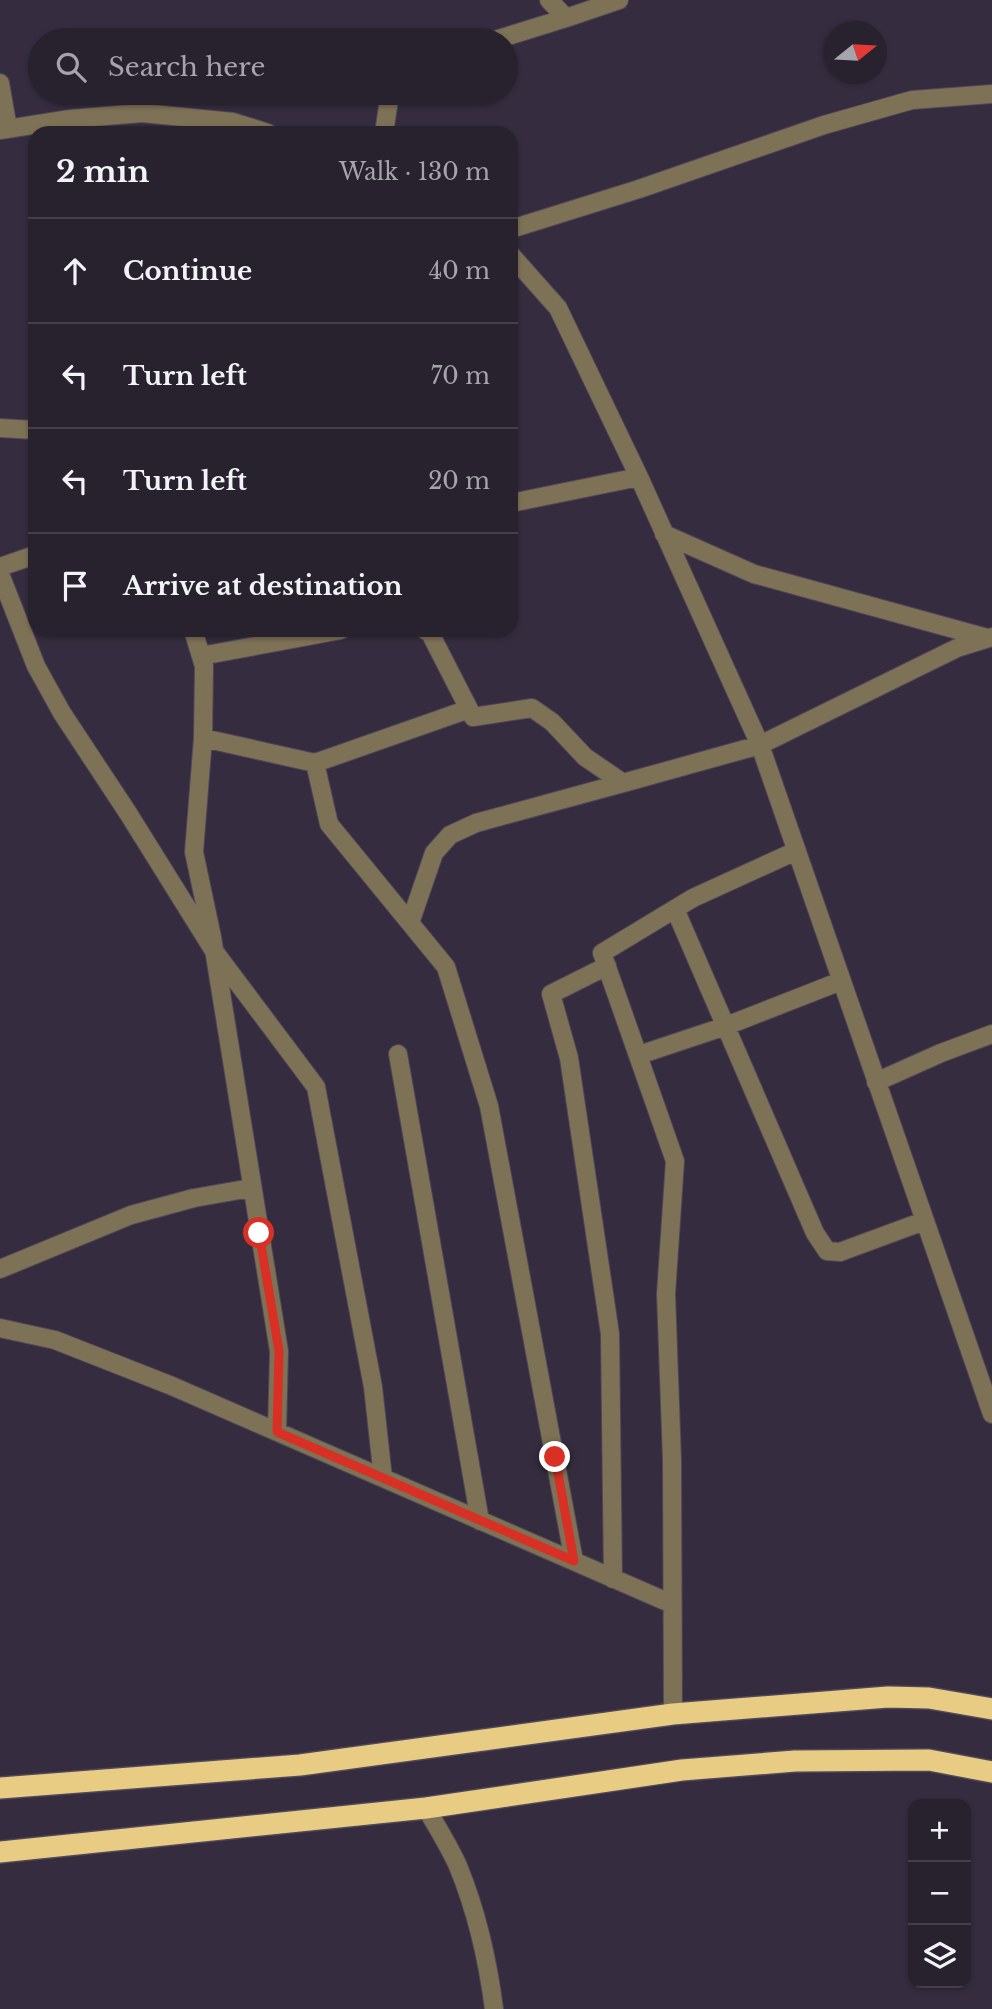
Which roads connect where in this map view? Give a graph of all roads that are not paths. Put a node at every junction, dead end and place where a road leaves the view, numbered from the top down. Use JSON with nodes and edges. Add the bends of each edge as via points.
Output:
{"nodes":[{"id":1,"x":549,"y":0,"type":"edge"},
{"id":2,"x":619,"y":0,"type":"edge"},
{"id":3,"x":566,"y":18,"type":"junction"},
{"id":4,"x":518,"y":33,"type":"edge"},
{"id":5,"x":0,"y":83,"type":"edge"},
{"id":6,"x":992,"y":94,"type":"edge"},
{"id":7,"x":388,"y":105,"type":"edge"},
{"id":8,"x":55,"y":126,"type":"edge"},
{"id":9,"x":246,"y":126,"type":"edge"},
{"id":10,"x":385,"y":126,"type":"edge"},
{"id":11,"x":28,"y":128,"type":"edge"},
{"id":12,"x":4,"y":129,"type":"edge"},
{"id":13,"x":518,"y":227,"type":"edge"},
{"id":14,"x":518,"y":263,"type":"edge"},
{"id":15,"x":0,"y":428,"type":"edge"},
{"id":16,"x":28,"y":430,"type":"edge"},
{"id":17,"x":639,"y":477,"type":"junction"},
{"id":18,"x":518,"y":502,"type":"edge"},
{"id":19,"x":664,"y":534,"type":"junction"},
{"id":20,"x":28,"y":557,"type":"edge"},
{"id":21,"x":0,"y":567,"type":"edge"},
{"id":22,"x":0,"y":574,"type":"edge"},
{"id":23,"x":195,"y":637,"type":"edge"},
{"id":24,"x":303,"y":637,"type":"edge"},
{"id":25,"x":432,"y":637,"type":"edge"},
{"id":26,"x":989,"y":638,"type":"edge"},
{"id":27,"x":201,"y":656,"type":"junction"},
{"id":28,"x":469,"y":709,"type":"junction"},
{"id":29,"x":204,"y":738,"type":"junction"},
{"id":30,"x":760,"y":745,"type":"junction"},
{"id":31,"x":315,"y":763,"type":"junction"},
{"id":32,"x":623,"y":783,"type":"junction"},
{"id":33,"x":796,"y":851,"type":"junction"},
{"id":34,"x":675,"y":909,"type":"junction"},
{"id":35,"x":410,"y":923,"type":"junction"},
{"id":36,"x":214,"y":951,"type":"junction"},
{"id":37,"x":607,"y":966,"type":"junction"},
{"id":38,"x":841,"y":981,"type":"junction"},
{"id":39,"x":726,"y":1026,"type":"junction"},
{"id":40,"x":992,"y":1034,"type":"edge"},
{"id":41,"x":398,"y":1054,"type":"dead end"},
{"id":42,"x":639,"y":1055,"type":"junction"},
{"id":43,"x":876,"y":1082,"type":"junction"},
{"id":44,"x":251,"y":1188,"type":"junction"},
{"id":45,"x":924,"y":1221,"type":"junction"},
{"id":46,"x":0,"y":1269,"type":"edge"},
{"id":47,"x":0,"y":1328,"type":"edge"},
{"id":48,"x":992,"y":1414,"type":"edge"},
{"id":49,"x":277,"y":1432,"type":"junction"},
{"id":50,"x":383,"y":1478,"type":"junction"},
{"id":51,"x":480,"y":1521,"type":"junction"},
{"id":52,"x":574,"y":1561,"type":"junction"},
{"id":53,"x":613,"y":1578,"type":"junction"},
{"id":54,"x":672,"y":1604,"type":"junction"},
{"id":55,"x":992,"y":1709,"type":"edge"},
{"id":56,"x":673,"y":1714,"type":"junction"},
{"id":57,"x":992,"y":1772,"type":"edge"},
{"id":58,"x":0,"y":1788,"type":"edge"},
{"id":59,"x":426,"y":1808,"type":"junction"},
{"id":60,"x":0,"y":1852,"type":"edge"},
{"id":61,"x":494,"y":2009,"type":"edge"}],
"edges":[{"from":1,"to":3,"type":"street"},
{"from":2,"to":3,"type":"street"},
{"from":3,"to":4,"type":"street"},
{"from":5,"to":12,"type":"street"},
{"from":6,"to":13,"type":"street","via":[[912,100]]},
{"from":7,"to":10,"type":"street"},
{"from":8,"to":9,"type":"street","via":[[142,113]]},
{"from":11,"to":12,"type":"street"},
{"from":14,"to":17,"type":"street","via":[[558,308]]},
{"from":15,"to":16,"type":"street"},
{"from":17,"to":18,"type":"street"},
{"from":17,"to":19,"type":"street"},
{"from":19,"to":26,"type":"street","via":[[754,574]]},
{"from":19,"to":30,"type":"street"},
{"from":20,"to":21,"type":"street"},
{"from":22,"to":36,"type":"street","via":[[36,666],[62,713]]},
{"from":23,"to":27,"type":"street"},
{"from":24,"to":27,"type":"street"},
{"from":25,"to":28,"type":"street"},
{"from":26,"to":30,"type":"street","via":[[957,648]]},
{"from":27,"to":29,"type":"street"},
{"from":28,"to":31,"type":"street"},
{"from":28,"to":32,"type":"street","via":[[473,717],[531,708],[552,722],[585,757]]},
{"from":29,"to":31,"type":"street"},
{"from":29,"to":36,"type":"street","via":[[194,852]]},
{"from":30,"to":32,"type":"street"},
{"from":30,"to":33,"type":"street"},
{"from":31,"to":35,"type":"street","via":[[329,824]]},
{"from":32,"to":35,"type":"street","via":[[476,823],[450,835],[434,853]]},
{"from":33,"to":34,"type":"street"},
{"from":33,"to":38,"type":"street"},
{"from":34,"to":37,"type":"street","via":[[602,953]]},
{"from":34,"to":39,"type":"street"},
{"from":35,"to":52,"type":"street","via":[[446,967],[489,1105]]},
{"from":36,"to":44,"type":"street"},
{"from":36,"to":50,"type":"street","via":[[316,1087],[373,1387]]},
{"from":37,"to":42,"type":"street"},
{"from":37,"to":53,"type":"street","via":[[551,994],[569,1058],[610,1335]]},
{"from":38,"to":39,"type":"street"},
{"from":38,"to":43,"type":"street"},
{"from":39,"to":42,"type":"street"},
{"from":39,"to":45,"type":"street","via":[[815,1233],[827,1251],[840,1252]]},
{"from":40,"to":43,"type":"street"},
{"from":41,"to":51,"type":"street"},
{"from":42,"to":54,"type":"street","via":[[675,1161],[666,1294]]},
{"from":43,"to":45,"type":"street"},
{"from":44,"to":46,"type":"street","via":[[131,1215]]},
{"from":44,"to":49,"type":"street","via":[[279,1351]]},
{"from":45,"to":48,"type":"street"},
{"from":47,"to":49,"type":"street","via":[[55,1340]]},
{"from":49,"to":50,"type":"street"},
{"from":50,"to":51,"type":"street"},
{"from":51,"to":52,"type":"street"},
{"from":52,"to":53,"type":"street"},
{"from":53,"to":54,"type":"street"},
{"from":54,"to":56,"type":"street"},
{"from":55,"to":56,"type":"highway","via":[[929,1698],[888,1697]]},
{"from":56,"to":58,"type":"highway","via":[[312,1764]]},
{"from":57,"to":59,"type":"highway","via":[[929,1760],[795,1761],[682,1770]]},
{"from":59,"to":60,"type":"highway"},
{"from":59,"to":61,"type":"street","via":[[458,1866],[491,1982]]}]}
